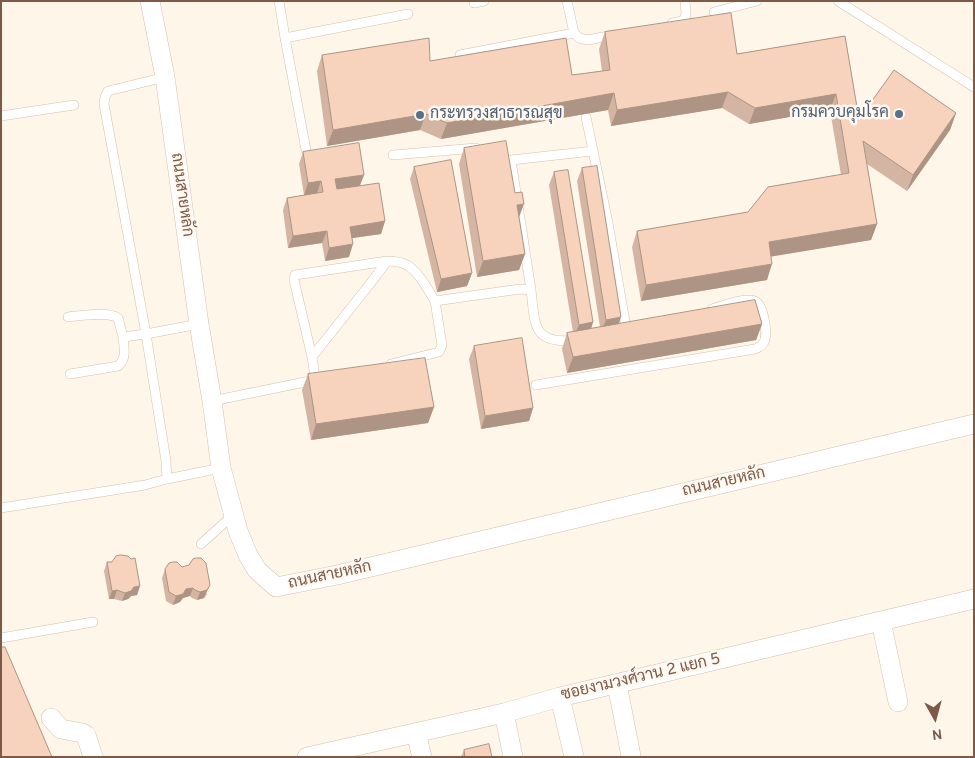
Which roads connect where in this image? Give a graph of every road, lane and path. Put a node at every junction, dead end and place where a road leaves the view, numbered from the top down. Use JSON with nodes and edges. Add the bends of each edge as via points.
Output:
{"nodes":[{"id":1,"x":150,"y":1,"type":"edge"},
{"id":2,"x":280,"y":1,"type":"edge"},
{"id":3,"x":484,"y":1,"type":"edge"},
{"id":4,"x":567,"y":1,"type":"edge"},
{"id":5,"x":685,"y":1,"type":"edge"},
{"id":6,"x":757,"y":1,"type":"edge"},
{"id":7,"x":838,"y":1,"type":"edge"},
{"id":8,"x":474,"y":3,"type":"dead end"},
{"id":9,"x":714,"y":12,"type":"dead end"},
{"id":10,"x":408,"y":14,"type":"dead end"},
{"id":11,"x":664,"y":25,"type":"edge"},
{"id":12,"x":574,"y":33,"type":"junction"},
{"id":13,"x":626,"y":33,"type":"edge"},
{"id":14,"x":284,"y":38,"type":"junction"},
{"id":15,"x":460,"y":55,"type":"edge"},
{"id":16,"x":165,"y":77,"type":"junction"},
{"id":17,"x":974,"y":88,"type":"edge"},
{"id":18,"x":74,"y":105,"type":"dead end"},
{"id":19,"x":1,"y":116,"type":"edge"},
{"id":20,"x":586,"y":117,"type":"dead end"},
{"id":21,"x":487,"y":148,"type":"edge"},
{"id":22,"x":306,"y":150,"type":"edge"},
{"id":23,"x":593,"y":151,"type":"junction"},
{"id":24,"x":393,"y":155,"type":"dead end"},
{"id":25,"x":387,"y":261,"type":"junction"},
{"id":26,"x":531,"y":290,"type":"junction"},
{"id":27,"x":436,"y":301,"type":"junction"},
{"id":28,"x":702,"y":312,"type":"edge"},
{"id":29,"x":68,"y":317,"type":"dead end"},
{"id":30,"x":199,"y":324,"type":"junction"},
{"id":31,"x":627,"y":333,"type":"edge"},
{"id":32,"x":146,"y":334,"type":"junction"},
{"id":33,"x":123,"y":337,"type":"junction"},
{"id":34,"x":580,"y":339,"type":"edge"},
{"id":35,"x":312,"y":358,"type":"junction"},
{"id":36,"x":384,"y":365,"type":"edge"},
{"id":37,"x":70,"y":374,"type":"dead end"},
{"id":38,"x":536,"y":385,"type":"dead end"},
{"id":39,"x":212,"y":401,"type":"junction"},
{"id":40,"x":974,"y":424,"type":"edge"},
{"id":41,"x":221,"y":468,"type":"junction"},
{"id":42,"x":167,"y":480,"type":"junction"},
{"id":43,"x":1,"y":508,"type":"edge"},
{"id":44,"x":234,"y":515,"type":"junction"},
{"id":45,"x":202,"y":544,"type":"dead end"},
{"id":46,"x":974,"y":599,"type":"edge"},
{"id":47,"x":881,"y":621,"type":"junction"},
{"id":48,"x":93,"y":622,"type":"dead end"},
{"id":49,"x":1,"y":638,"type":"edge"},
{"id":50,"x":617,"y":684,"type":"junction"},
{"id":51,"x":560,"y":697,"type":"junction"},
{"id":52,"x":898,"y":702,"type":"dead end"},
{"id":53,"x":504,"y":713,"type":"junction"},
{"id":54,"x":51,"y":718,"type":"dead end"},
{"id":55,"x":416,"y":733,"type":"junction"},
{"id":56,"x":313,"y":756,"type":"edge"},
{"id":57,"x":631,"y":756,"type":"edge"},
{"id":58,"x":93,"y":757,"type":"edge"},
{"id":59,"x":422,"y":757,"type":"edge"},
{"id":60,"x":513,"y":757,"type":"edge"},
{"id":61,"x":574,"y":757,"type":"edge"}],
"edges":[{"from":1,"to":16,"type":"street","name":"ถนนสายหลัก"},
{"from":2,"to":14,"type":"lane"},
{"from":3,"to":8,"type":"lane"},
{"from":4,"to":12,"type":"lane"},
{"from":5,"to":11,"type":"lane","via":[[683,21]]},
{"from":6,"to":9,"type":"lane"},
{"from":7,"to":17,"type":"lane"},
{"from":10,"to":14,"type":"lane"},
{"from":12,"to":13,"type":"lane","via":[[588,40]]},
{"from":12,"to":15,"type":"lane"},
{"from":14,"to":22,"type":"lane"},
{"from":16,"to":30,"type":"street","name":"ถนนสายหลัก"},
{"from":16,"to":32,"type":"lane","via":[[108,91],[104,104]]},
{"from":18,"to":19,"type":"lane"},
{"from":20,"to":23,"type":"lane"},
{"from":21,"to":24,"type":"lane"},
{"from":23,"to":26,"type":"lane","via":[[507,158]]},
{"from":23,"to":31,"type":"lane"},
{"from":25,"to":27,"type":"lane","via":[[411,268]]},
{"from":25,"to":35,"type":"lane"},
{"from":25,"to":35,"type":"lane","via":[[295,274]]},
{"from":26,"to":27,"type":"lane"},
{"from":26,"to":34,"type":"lane","via":[[535,325],[543,334],[552,340]]},
{"from":27,"to":36,"type":"lane","via":[[442,345],[440,352]]},
{"from":28,"to":38,"type":"lane","via":[[753,300],[761,308],[766,340],[755,349]]},
{"from":29,"to":33,"type":"lane","via":[[116,316]]},
{"from":30,"to":32,"type":"lane"},
{"from":30,"to":39,"type":"street","name":"ถนนสายหลัก"},
{"from":32,"to":33,"type":"lane"},
{"from":32,"to":42,"type":"lane"},
{"from":33,"to":37,"type":"lane","via":[[124,358],[118,366]]},
{"from":35,"to":39,"type":"lane","via":[[319,379]]},
{"from":39,"to":41,"type":"street","name":"ถนนสายหลัก"},
{"from":40,"to":44,"type":"street","name":"ถนนสายหลัก","via":[[276,587],[257,570]]},
{"from":41,"to":42,"type":"lane"},
{"from":41,"to":44,"type":"street","name":"ถนนสายหลัก"},
{"from":42,"to":43,"type":"lane"},
{"from":44,"to":45,"type":"lane"},
{"from":46,"to":47,"type":"street","name":"ซอยงามวงศ์วาน 2 แยก 5"},
{"from":47,"to":50,"type":"street","name":"ซอยงามวงศ์วาน 2 แยก 5"},
{"from":47,"to":52,"type":"street"},
{"from":48,"to":49,"type":"lane"},
{"from":50,"to":51,"type":"street","name":"ซอยงามวงศ์วาน 2 แยก 5"},
{"from":50,"to":57,"type":"street"},
{"from":51,"to":53,"type":"street","name":"ซอยงามวงศ์วาน 2 แยก 5"},
{"from":51,"to":61,"type":"street"},
{"from":53,"to":55,"type":"street","name":"ซอยงามวงศ์วาน 2 แยก 5"},
{"from":53,"to":60,"type":"street"},
{"from":54,"to":58,"type":"street","via":[[61,728],[86,735]]},
{"from":55,"to":56,"type":"street","name":"ซอยงามวงศ์วาน 2 แยก 5"},
{"from":55,"to":59,"type":"street"}]}
